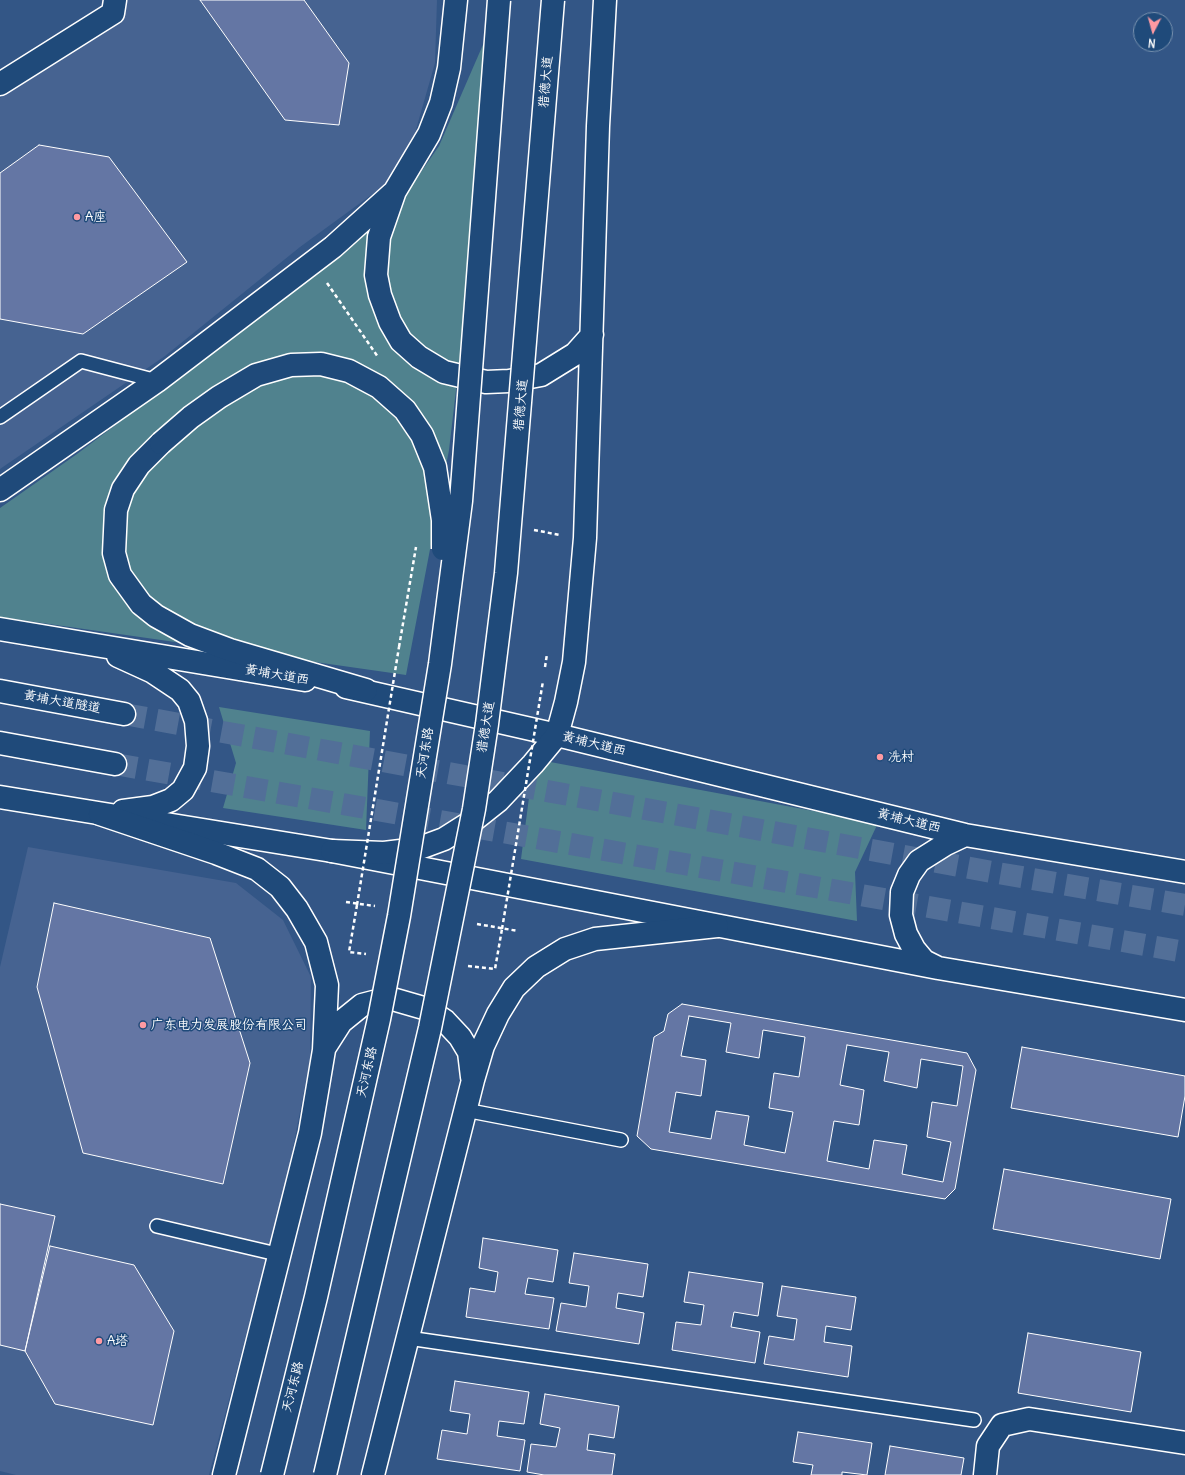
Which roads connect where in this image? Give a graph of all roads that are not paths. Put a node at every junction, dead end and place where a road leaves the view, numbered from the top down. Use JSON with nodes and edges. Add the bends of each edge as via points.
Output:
{"nodes":[{"id":1,"x":115,"y":0,"type":"edge"},
{"id":2,"x":456,"y":0,"type":"edge"},
{"id":3,"x":499,"y":0,"type":"edge"},
{"id":4,"x":553,"y":0,"type":"edge"},
{"id":5,"x":604,"y":0,"type":"edge"},
{"id":6,"x":0,"y":84,"type":"edge"},
{"id":7,"x":396,"y":191,"type":"junction"},
{"id":8,"x":592,"y":335,"type":"junction"},
{"id":9,"x":157,"y":381,"type":"junction"},
{"id":10,"x":0,"y":417,"type":"edge"},
{"id":11,"x":0,"y":490,"type":"edge"},
{"id":12,"x":0,"y":629,"type":"edge"},
{"id":13,"x":87,"y":643,"type":"junction"},
{"id":14,"x":440,"y":664,"type":"junction"},
{"id":15,"x":366,"y":690,"type":"junction"},
{"id":16,"x":0,"y":691,"type":"edge"},
{"id":17,"x":124,"y":714,"type":"tunnel mouth"},
{"id":18,"x":557,"y":735,"type":"junction"},
{"id":19,"x":0,"y":743,"type":"edge"},
{"id":20,"x":115,"y":764,"type":"tunnel mouth"},
{"id":21,"x":0,"y":797,"type":"edge"},
{"id":22,"x":100,"y":814,"type":"junction"},
{"id":23,"x":965,"y":835,"type":"junction"},
{"id":24,"x":332,"y":851,"type":"junction"},
{"id":25,"x":1185,"y":872,"type":"edge"},
{"id":26,"x":717,"y":926,"type":"junction"},
{"id":27,"x":938,"y":968,"type":"junction"},
{"id":28,"x":1185,"y":1010,"type":"edge"},
{"id":29,"x":324,"y":1049,"type":"junction"},
{"id":30,"x":473,"y":1080,"type":"junction"},
{"id":31,"x":465,"y":1110,"type":"junction"},
{"id":32,"x":621,"y":1140,"type":"dead end"},
{"id":33,"x":157,"y":1226,"type":"dead end"},
{"id":34,"x":281,"y":1255,"type":"junction"},
{"id":35,"x":408,"y":1338,"type":"junction"},
{"id":36,"x":974,"y":1420,"type":"dead end"},
{"id":37,"x":1185,"y":1443,"type":"edge"},
{"id":38,"x":224,"y":1475,"type":"edge"},
{"id":39,"x":272,"y":1475,"type":"edge"},
{"id":40,"x":325,"y":1475,"type":"edge"},
{"id":41,"x":373,"y":1475,"type":"edge"},
{"id":42,"x":985,"y":1475,"type":"edge"}],
"edges":[{"from":1,"to":6,"type":"main road","via":[[113,13]]},
{"from":2,"to":7,"type":"main road","via":[[449,68],[441,103],[429,134]]},
{"from":3,"to":14,"type":"main road","bridge":true,"via":[[461,501]]},
{"from":4,"to":40,"type":"main road","name":"猎德大道","bridge":true,"via":[[506,573],[474,809],[430,1028]]},
{"from":5,"to":8,"type":"main road"},
{"from":7,"to":8,"type":"main road","via":[[379,237],[376,275],[390,322],[401,341],[419,357],[444,372],[486,382],[509,381],[541,375],[575,354]]},
{"from":7,"to":9,"type":"main road","via":[[334,247]]},
{"from":8,"to":18,"type":"main road","via":[[582,584],[574,662]]},
{"from":9,"to":10,"type":"lane","via":[[81,361]]},
{"from":9,"to":11,"type":"main road"},
{"from":12,"to":13,"type":"main road","name":"黄埔大道西"},
{"from":13,"to":15,"type":"main road","name":"黄埔大道西"},
{"from":13,"to":22,"type":"main road","via":[[153,672],[180,690],[189,701],[196,721],[198,746],[195,768],[183,790],[171,800],[153,807]]},
{"from":14,"to":15,"type":"main road","bridge":true,"via":[[443,520],[435,467],[422,435],[405,410],[379,387],[349,371],[321,364],[291,365],[256,375],[191,417],[139,465],[123,488],[116,510],[114,553],[120,575],[141,604],[156,616],[190,634],[230,650]]},
{"from":14,"to":39,"type":"main road","name":"天河东路","bridge":true,"via":[[399,916],[379,1018],[316,1297]]},
{"from":15,"to":18,"type":"main road","name":"黄埔大道西"},
{"from":16,"to":17,"type":"main road","name":"黄埔大道隧道"},
{"from":18,"to":23,"type":"main road","name":"黄埔大道西"},
{"from":18,"to":24,"type":"main road","via":[[498,801],[444,839],[417,849],[384,853]]},
{"from":19,"to":20,"type":"main road"},
{"from":21,"to":22,"type":"main road"},
{"from":22,"to":24,"type":"main road"},
{"from":22,"to":29,"type":"main road","via":[[258,869],[280,887],[297,909],[316,942],[324,971],[327,985]]},
{"from":23,"to":25,"type":"main road","name":"黄埔大道西"},
{"from":23,"to":27,"type":"main road","via":[[919,861],[909,875],[902,892],[901,915],[906,934],[924,961]]},
{"from":24,"to":26,"type":"main road"},
{"from":26,"to":27,"type":"main road"},
{"from":26,"to":30,"type":"main road","via":[[595,939],[565,949],[542,964],[514,988],[498,1014]]},
{"from":27,"to":28,"type":"main road"},
{"from":29,"to":30,"type":"main road","via":[[341,1022],[362,1005],[389,998],[426,1009],[445,1021],[460,1037],[469,1052]]},
{"from":29,"to":34,"type":"main road","via":[[310,1133]]},
{"from":30,"to":31,"type":"main road"},
{"from":31,"to":32,"type":"lane"},
{"from":31,"to":35,"type":"main road"},
{"from":33,"to":34,"type":"lane"},
{"from":34,"to":38,"type":"main road"},
{"from":35,"to":36,"type":"lane"},
{"from":35,"to":41,"type":"main road"},
{"from":37,"to":42,"type":"main road","via":[[1029,1419],[1002,1425],[988,1446]]}]}
